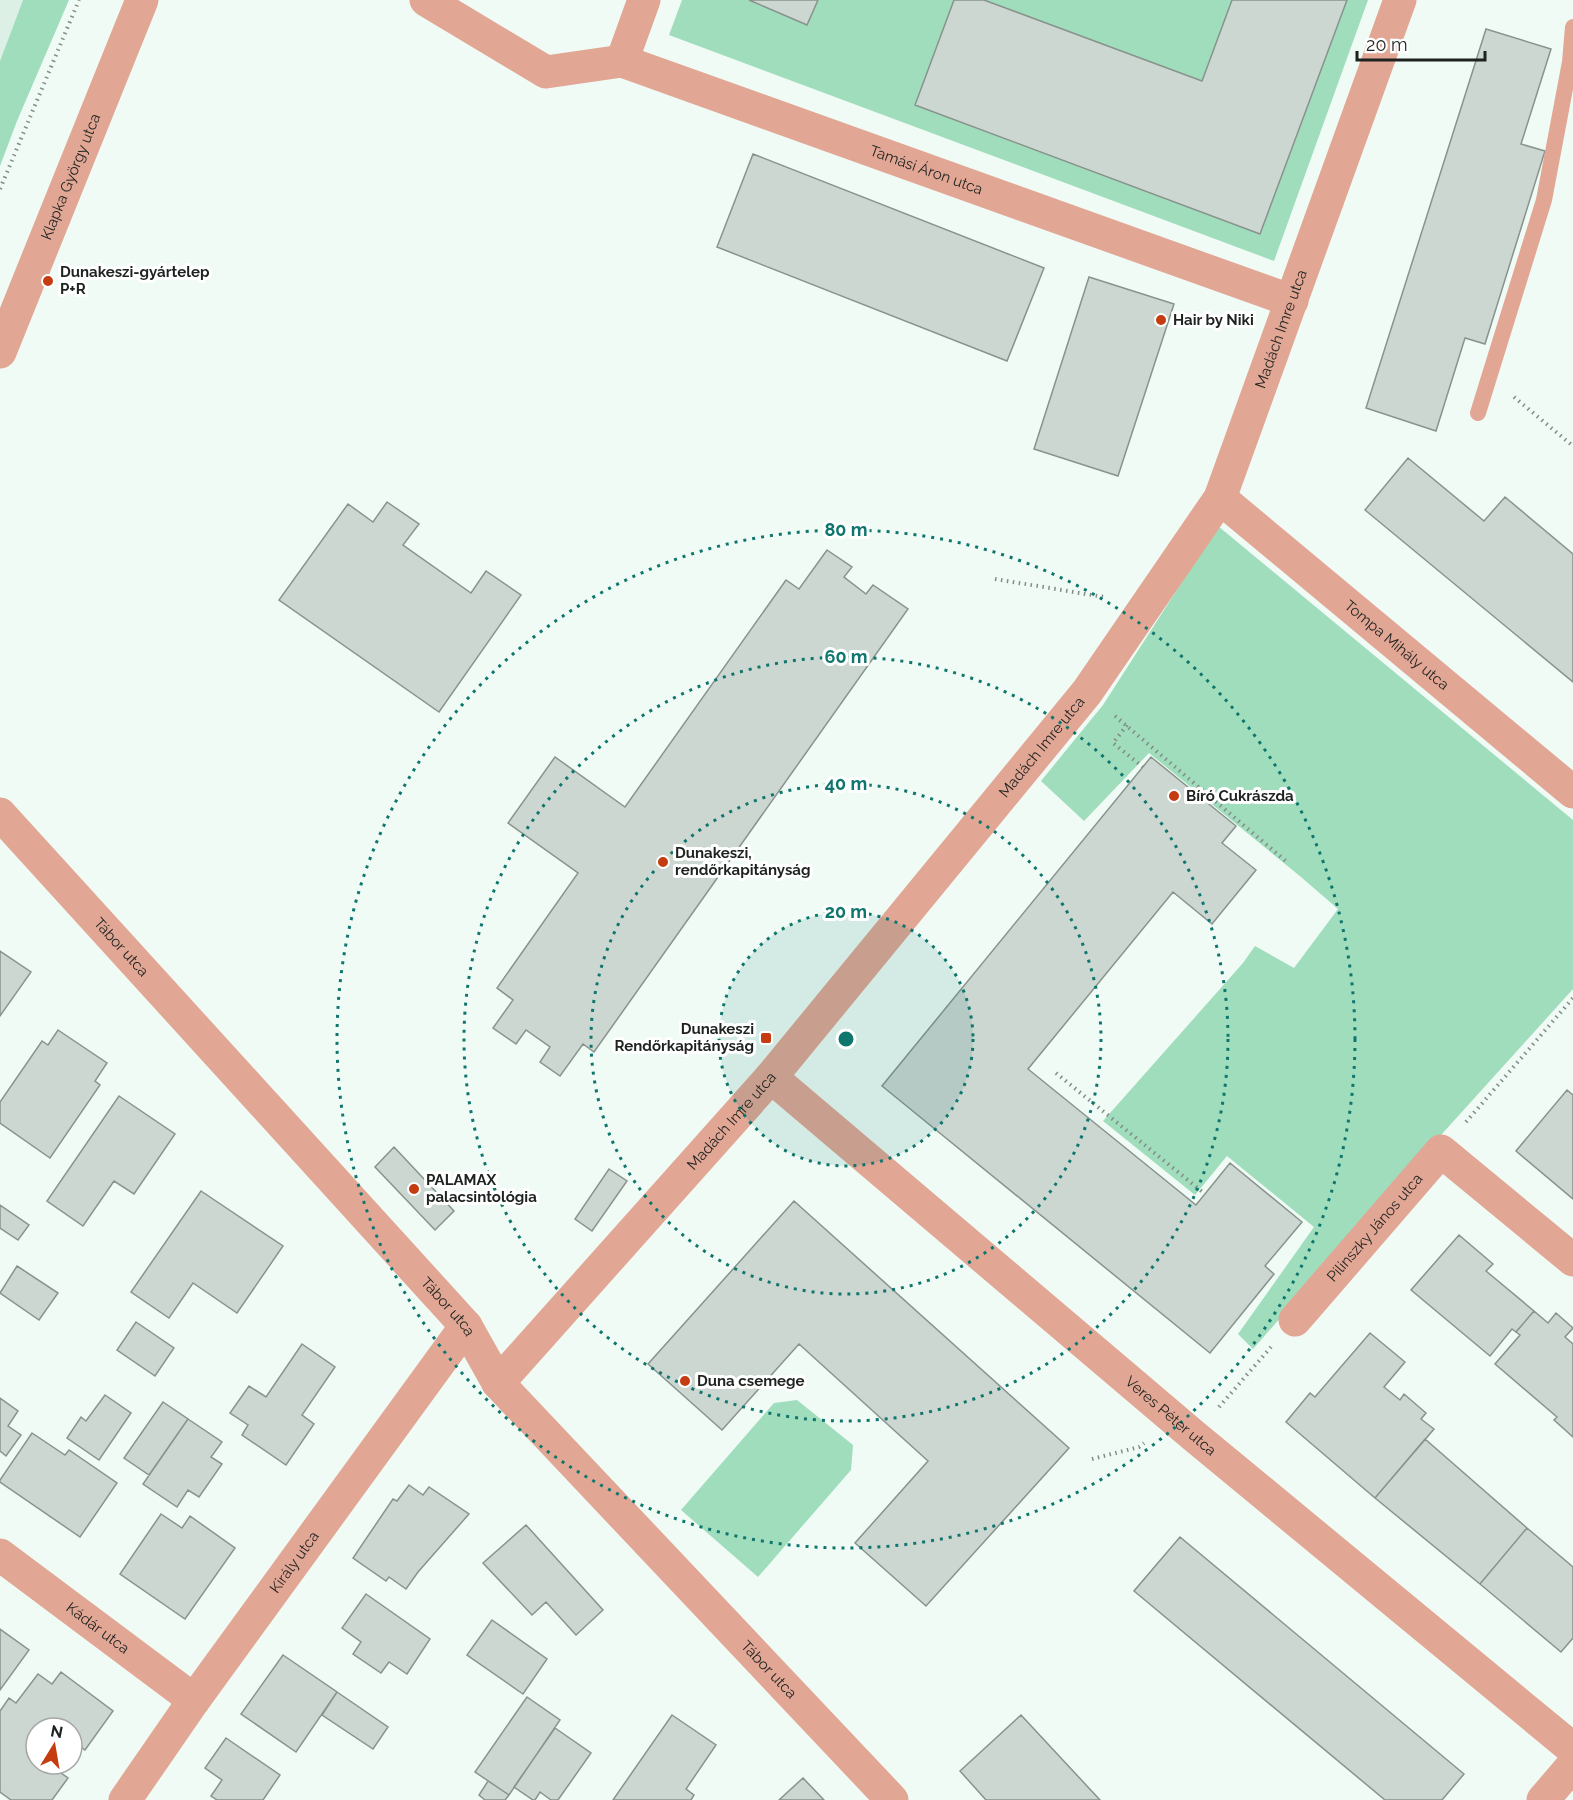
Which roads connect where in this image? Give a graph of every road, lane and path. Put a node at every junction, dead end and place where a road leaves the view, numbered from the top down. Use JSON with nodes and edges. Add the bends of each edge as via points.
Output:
{"nodes":[{"id":1,"x":79,"y":0,"type":"edge"},
{"id":2,"x":141,"y":0,"type":"edge"},
{"id":3,"x":426,"y":0,"type":"edge"},
{"id":4,"x":644,"y":0,"type":"edge"},
{"id":5,"x":1400,"y":0,"type":"edge"},
{"id":6,"x":1573,"y":27,"type":"edge"},
{"id":7,"x":622,"y":61,"type":"junction"},
{"id":8,"x":0,"y":189,"type":"edge"},
{"id":9,"x":1292,"y":301,"type":"junction"},
{"id":10,"x":0,"y":352,"type":"edge"},
{"id":11,"x":1489,"y":376,"type":"junction"},
{"id":12,"x":1478,"y":413,"type":"dead end"},
{"id":13,"x":1573,"y":446,"type":"edge"},
{"id":14,"x":1220,"y":498,"type":"junction"},
{"id":15,"x":995,"y":579,"type":"dead end"},
{"id":16,"x":1139,"y":617,"type":"junction"},
{"id":17,"x":1087,"y":692,"type":"junction"},
{"id":18,"x":1127,"y":725,"type":"junction"},
{"id":19,"x":1143,"y":767,"type":"dead end"},
{"id":20,"x":1573,"y":792,"type":"edge"},
{"id":21,"x":0,"y":814,"type":"edge"},
{"id":22,"x":1288,"y":863,"type":"dead end"},
{"id":23,"x":1573,"y":998,"type":"edge"},
{"id":24,"x":1056,"y":1073,"type":"dead end"},
{"id":25,"x":771,"y":1077,"type":"junction"},
{"id":26,"x":1441,"y":1150,"type":"junction"},
{"id":27,"x":1205,"y":1194,"type":"dead end"},
{"id":28,"x":1573,"y":1260,"type":"edge"},
{"id":29,"x":1295,"y":1320,"type":"joint"},
{"id":30,"x":466,"y":1326,"type":"junction"},
{"id":31,"x":498,"y":1383,"type":"junction"},
{"id":32,"x":1194,"y":1436,"type":"junction"},
{"id":33,"x":0,"y":1555,"type":"edge"},
{"id":34,"x":194,"y":1700,"type":"junction"},
{"id":35,"x":1573,"y":1749,"type":"edge"},
{"id":36,"x":1573,"y":1765,"type":"edge"},
{"id":37,"x":125,"y":1800,"type":"edge"},
{"id":38,"x":892,"y":1800,"type":"edge"},
{"id":39,"x":1543,"y":1800,"type":"edge"}],
"edges":[{"from":1,"to":8,"type":"path"},
{"from":2,"to":10,"type":"street","name":"Klapka György utca"},
{"from":3,"to":7,"type":"street","via":[[546,72]]},
{"from":4,"to":7,"type":"street"},
{"from":5,"to":9,"type":"street","name":"Madách Imre utca"},
{"from":6,"to":11,"type":"lane","via":[[1544,200]]},
{"from":7,"to":9,"type":"street","name":"Tamási Áron utca"},
{"from":9,"to":14,"type":"street","name":"Madách Imre utca"},
{"from":11,"to":12,"type":"lane"},
{"from":11,"to":13,"type":"path"},
{"from":14,"to":16,"type":"street","name":"Madách Imre utca"},
{"from":14,"to":20,"type":"street","name":"Tompa Mihály utca"},
{"from":15,"to":16,"type":"path","via":[[1107,597]]},
{"from":16,"to":17,"type":"street","name":"Madách Imre utca"},
{"from":17,"to":18,"type":"path"},
{"from":17,"to":25,"type":"street","name":"Madách Imre utca"},
{"from":18,"to":19,"type":"path","via":[[1113,743]]},
{"from":18,"to":22,"type":"path"},
{"from":21,"to":30,"type":"street","name":"Tábor utca"},
{"from":23,"to":26,"type":"path"},
{"from":24,"to":27,"type":"path"},
{"from":25,"to":31,"type":"street","name":"Madách Imre utca"},
{"from":25,"to":32,"type":"street","name":"Veres Péter utca"},
{"from":26,"to":28,"type":"street"},
{"from":26,"to":29,"type":"street","name":"Pilinszky János utca"},
{"from":29,"to":32,"type":"path"},
{"from":30,"to":31,"type":"street","name":"Tábor utca"},
{"from":30,"to":34,"type":"street","name":"Király utca"},
{"from":31,"to":38,"type":"street","name":"Tábor utca"},
{"from":32,"to":35,"type":"street","name":"Veres Péter utca"},
{"from":33,"to":34,"type":"street","name":"Kádár utca"},
{"from":34,"to":37,"type":"street","name":"Király utca"},
{"from":36,"to":39,"type":"street"}]}
